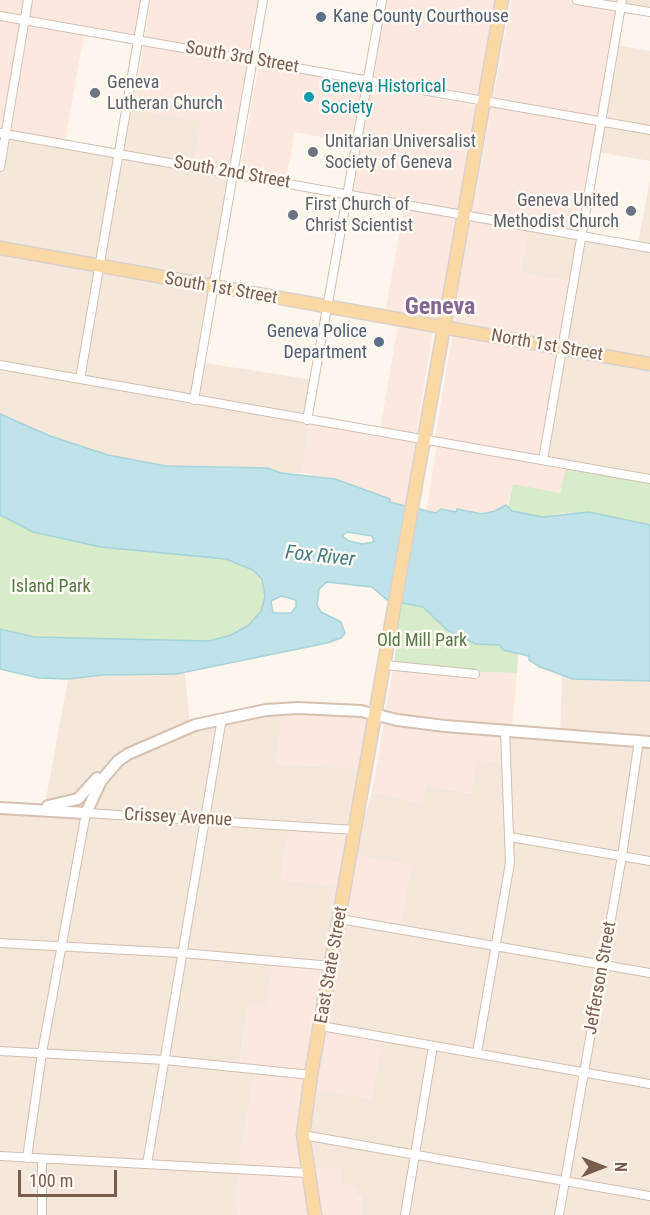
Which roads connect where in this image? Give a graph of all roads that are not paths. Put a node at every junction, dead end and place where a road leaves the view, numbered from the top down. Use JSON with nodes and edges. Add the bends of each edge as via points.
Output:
{"nodes":[{"id":1,"x":28,"y":0,"type":"edge"},
{"id":2,"x":145,"y":0,"type":"edge"},
{"id":3,"x":263,"y":0,"type":"edge"},
{"id":4,"x":382,"y":0,"type":"edge"},
{"id":5,"x":502,"y":0,"type":"edge"},
{"id":6,"x":577,"y":0,"type":"edge"},
{"id":7,"x":622,"y":4,"type":"edge"},
{"id":8,"x":650,"y":12,"type":"edge"},
{"id":9,"x":0,"y":16,"type":"edge"},
{"id":10,"x":25,"y":20,"type":"junction"},
{"id":11,"x":140,"y":40,"type":"junction"},
{"id":12,"x":254,"y":60,"type":"junction"},
{"id":13,"x":369,"y":80,"type":"junction"},
{"id":14,"x":484,"y":100,"type":"junction"},
{"id":15,"x":602,"y":121,"type":"junction"},
{"id":16,"x":650,"y":130,"type":"edge"},
{"id":17,"x":3,"y":134,"type":"edge"},
{"id":18,"x":120,"y":153,"type":"junction"},
{"id":19,"x":0,"y":167,"type":"edge"},
{"id":20,"x":234,"y":173,"type":"junction"},
{"id":21,"x":346,"y":194,"type":"junction"},
{"id":22,"x":463,"y":215,"type":"junction"},
{"id":23,"x":581,"y":236,"type":"junction"},
{"id":24,"x":0,"y":248,"type":"edge"},
{"id":25,"x":650,"y":248,"type":"edge"},
{"id":26,"x":98,"y":267,"type":"junction"},
{"id":27,"x":213,"y":287,"type":"junction"},
{"id":28,"x":326,"y":308,"type":"junction"},
{"id":29,"x":443,"y":328,"type":"junction"},
{"id":30,"x":562,"y":349,"type":"junction"},
{"id":31,"x":650,"y":364,"type":"edge"},
{"id":32,"x":0,"y":365,"type":"edge"},
{"id":33,"x":80,"y":379,"type":"junction"},
{"id":34,"x":194,"y":400,"type":"junction"},
{"id":35,"x":307,"y":420,"type":"junction"},
{"id":36,"x":424,"y":440,"type":"junction"},
{"id":37,"x":543,"y":460,"type":"junction"},
{"id":38,"x":650,"y":479,"type":"edge"},
{"id":39,"x":386,"y":665,"type":"junction"},
{"id":40,"x":475,"y":674,"type":"dead end"},
{"id":41,"x":376,"y":715,"type":"junction"},
{"id":42,"x":222,"y":718,"type":"junction"},
{"id":43,"x":505,"y":729,"type":"junction"},
{"id":44,"x":645,"y":741,"type":"edge"},
{"id":45,"x":118,"y":761,"type":"junction"},
{"id":46,"x":5,"y":808,"type":"edge"},
{"id":47,"x":86,"y":813,"type":"junction"},
{"id":48,"x":206,"y":819,"type":"junction"},
{"id":49,"x":355,"y":830,"type":"junction"},
{"id":50,"x":510,"y":837,"type":"junction"},
{"id":51,"x":622,"y":856,"type":"junction"},
{"id":52,"x":650,"y":861,"type":"edge"},
{"id":53,"x":340,"y":919,"type":"junction"},
{"id":54,"x":0,"y":943,"type":"edge"},
{"id":55,"x":60,"y":946,"type":"junction"},
{"id":56,"x":495,"y":946,"type":"junction"},
{"id":57,"x":182,"y":953,"type":"junction"},
{"id":58,"x":603,"y":965,"type":"junction"},
{"id":59,"x":332,"y":966,"type":"junction"},
{"id":60,"x":650,"y":973,"type":"edge"},
{"id":61,"x":321,"y":1026,"type":"junction"},
{"id":62,"x":433,"y":1046,"type":"junction"},
{"id":63,"x":0,"y":1051,"type":"edge"},
{"id":64,"x":42,"y":1053,"type":"junction"},
{"id":65,"x":477,"y":1053,"type":"junction"},
{"id":66,"x":165,"y":1060,"type":"junction"},
{"id":67,"x":584,"y":1073,"type":"junction"},
{"id":68,"x":312,"y":1075,"type":"junction"},
{"id":69,"x":650,"y":1084,"type":"edge"},
{"id":70,"x":303,"y":1135,"type":"junction"},
{"id":71,"x":415,"y":1154,"type":"junction"},
{"id":72,"x":0,"y":1156,"type":"edge"},
{"id":73,"x":27,"y":1158,"type":"junction"},
{"id":74,"x":42,"y":1159,"type":"junction"},
{"id":75,"x":147,"y":1164,"type":"junction"},
{"id":76,"x":308,"y":1173,"type":"junction"},
{"id":77,"x":565,"y":1181,"type":"junction"},
{"id":78,"x":650,"y":1196,"type":"edge"},
{"id":79,"x":42,"y":1215,"type":"edge"},
{"id":80,"x":315,"y":1215,"type":"edge"},
{"id":81,"x":405,"y":1215,"type":"edge"},
{"id":82,"x":559,"y":1215,"type":"edge"}],
"edges":[{"from":1,"to":10,"type":"street"},
{"from":2,"to":11,"type":"street"},
{"from":3,"to":12,"type":"street"},
{"from":4,"to":13,"type":"street"},
{"from":5,"to":14,"type":"main road","name":"East State Street"},
{"from":6,"to":7,"type":"street"},
{"from":7,"to":8,"type":"street"},
{"from":7,"to":15,"type":"street"},
{"from":9,"to":10,"type":"street","name":"South 3rd Street"},
{"from":10,"to":11,"type":"street","name":"South 3rd Street"},
{"from":10,"to":17,"type":"street"},
{"from":11,"to":12,"type":"street","name":"South 3rd Street"},
{"from":11,"to":18,"type":"street"},
{"from":12,"to":13,"type":"street","name":"South 3rd Street"},
{"from":12,"to":20,"type":"street"},
{"from":13,"to":14,"type":"street","name":"South 3rd Street"},
{"from":13,"to":21,"type":"street"},
{"from":14,"to":15,"type":"street","name":"South 3rd Street"},
{"from":14,"to":22,"type":"main road","name":"East State Street"},
{"from":15,"to":16,"type":"street","name":"South 3rd Street"},
{"from":15,"to":23,"type":"street"},
{"from":17,"to":18,"type":"street","name":"South 2nd Street"},
{"from":17,"to":19,"type":"street"},
{"from":18,"to":20,"type":"street","name":"South 2nd Street"},
{"from":18,"to":26,"type":"street"},
{"from":20,"to":21,"type":"street","name":"South 2nd Street"},
{"from":20,"to":27,"type":"street"},
{"from":21,"to":22,"type":"street","name":"South 2nd Street"},
{"from":21,"to":28,"type":"street"},
{"from":22,"to":23,"type":"street","name":"South 2nd Street"},
{"from":22,"to":29,"type":"main road","name":"East State Street"},
{"from":23,"to":25,"type":"street","name":"South 2nd Street"},
{"from":23,"to":30,"type":"street"},
{"from":24,"to":26,"type":"main road","name":"South 1st Street"},
{"from":26,"to":27,"type":"main road","name":"South 1st Street"},
{"from":26,"to":33,"type":"street"},
{"from":27,"to":28,"type":"main road","name":"South 1st Street"},
{"from":27,"to":34,"type":"street"},
{"from":28,"to":29,"type":"main road","name":"South 1st Street"},
{"from":28,"to":35,"type":"street"},
{"from":29,"to":30,"type":"main road","name":"North 1st Street"},
{"from":29,"to":36,"type":"main road","name":"East State Street"},
{"from":30,"to":31,"type":"main road","name":"North 1st Street"},
{"from":30,"to":37,"type":"street"},
{"from":32,"to":33,"type":"street"},
{"from":33,"to":34,"type":"street"},
{"from":34,"to":35,"type":"street"},
{"from":35,"to":36,"type":"street"},
{"from":36,"to":37,"type":"street"},
{"from":36,"to":39,"type":"main road","name":"East State Street"},
{"from":37,"to":38,"type":"street"},
{"from":39,"to":40,"type":"street"},
{"from":39,"to":41,"type":"main road","name":"East State Street"},
{"from":41,"to":42,"type":"main road","via":[[298,708]]},
{"from":41,"to":43,"type":"main road","via":[[445,726]]},
{"from":41,"to":49,"type":"main road","name":"East State Street"},
{"from":42,"to":45,"type":"main road","via":[[176,733]]},
{"from":42,"to":48,"type":"street"},
{"from":43,"to":44,"type":"main road"},
{"from":43,"to":50,"type":"street"},
{"from":44,"to":51,"type":"street","name":"Jefferson Street"},
{"from":45,"to":46,"type":"main road","via":[[101,773],[85,794],[68,804]]},
{"from":45,"to":47,"type":"main road","via":[[101,781]]},
{"from":46,"to":47,"type":"main road","name":"Crissey Avenue"},
{"from":47,"to":48,"type":"street","name":"Crissey Avenue"},
{"from":47,"to":55,"type":"street"},
{"from":48,"to":49,"type":"street","name":"Crissey Avenue"},
{"from":48,"to":57,"type":"street"},
{"from":49,"to":53,"type":"main road","name":"East State Street"},
{"from":50,"to":51,"type":"street"},
{"from":50,"to":56,"type":"street","via":[[510,863]]},
{"from":51,"to":52,"type":"street"},
{"from":51,"to":58,"type":"street","name":"Jefferson Street"},
{"from":53,"to":56,"type":"street"},
{"from":53,"to":59,"type":"main road","name":"East State Street"},
{"from":54,"to":55,"type":"street"},
{"from":55,"to":57,"type":"street"},
{"from":55,"to":64,"type":"street"},
{"from":56,"to":58,"type":"street"},
{"from":56,"to":65,"type":"street"},
{"from":57,"to":59,"type":"street"},
{"from":57,"to":66,"type":"street"},
{"from":58,"to":60,"type":"street"},
{"from":58,"to":67,"type":"street","name":"Jefferson Street"},
{"from":59,"to":61,"type":"main road","name":"East State Street"},
{"from":61,"to":62,"type":"street"},
{"from":61,"to":68,"type":"main road","name":"East State Street"},
{"from":62,"to":65,"type":"street"},
{"from":62,"to":71,"type":"street"},
{"from":63,"to":64,"type":"street"},
{"from":64,"to":66,"type":"street"},
{"from":64,"to":73,"type":"street"},
{"from":65,"to":67,"type":"street"},
{"from":66,"to":68,"type":"street"},
{"from":66,"to":75,"type":"street"},
{"from":67,"to":69,"type":"street"},
{"from":67,"to":77,"type":"street","name":"Jefferson Street"},
{"from":68,"to":70,"type":"main road","name":"East State Street"},
{"from":70,"to":71,"type":"street"},
{"from":70,"to":76,"type":"main road","name":"East State Street"},
{"from":71,"to":77,"type":"street"},
{"from":71,"to":81,"type":"street"},
{"from":72,"to":73,"type":"street"},
{"from":73,"to":74,"type":"street"},
{"from":74,"to":75,"type":"street"},
{"from":74,"to":79,"type":"street"},
{"from":75,"to":76,"type":"street"},
{"from":76,"to":80,"type":"main road","name":"East State Street"},
{"from":77,"to":78,"type":"street"},
{"from":77,"to":82,"type":"street","name":"Jefferson Street"}]}
